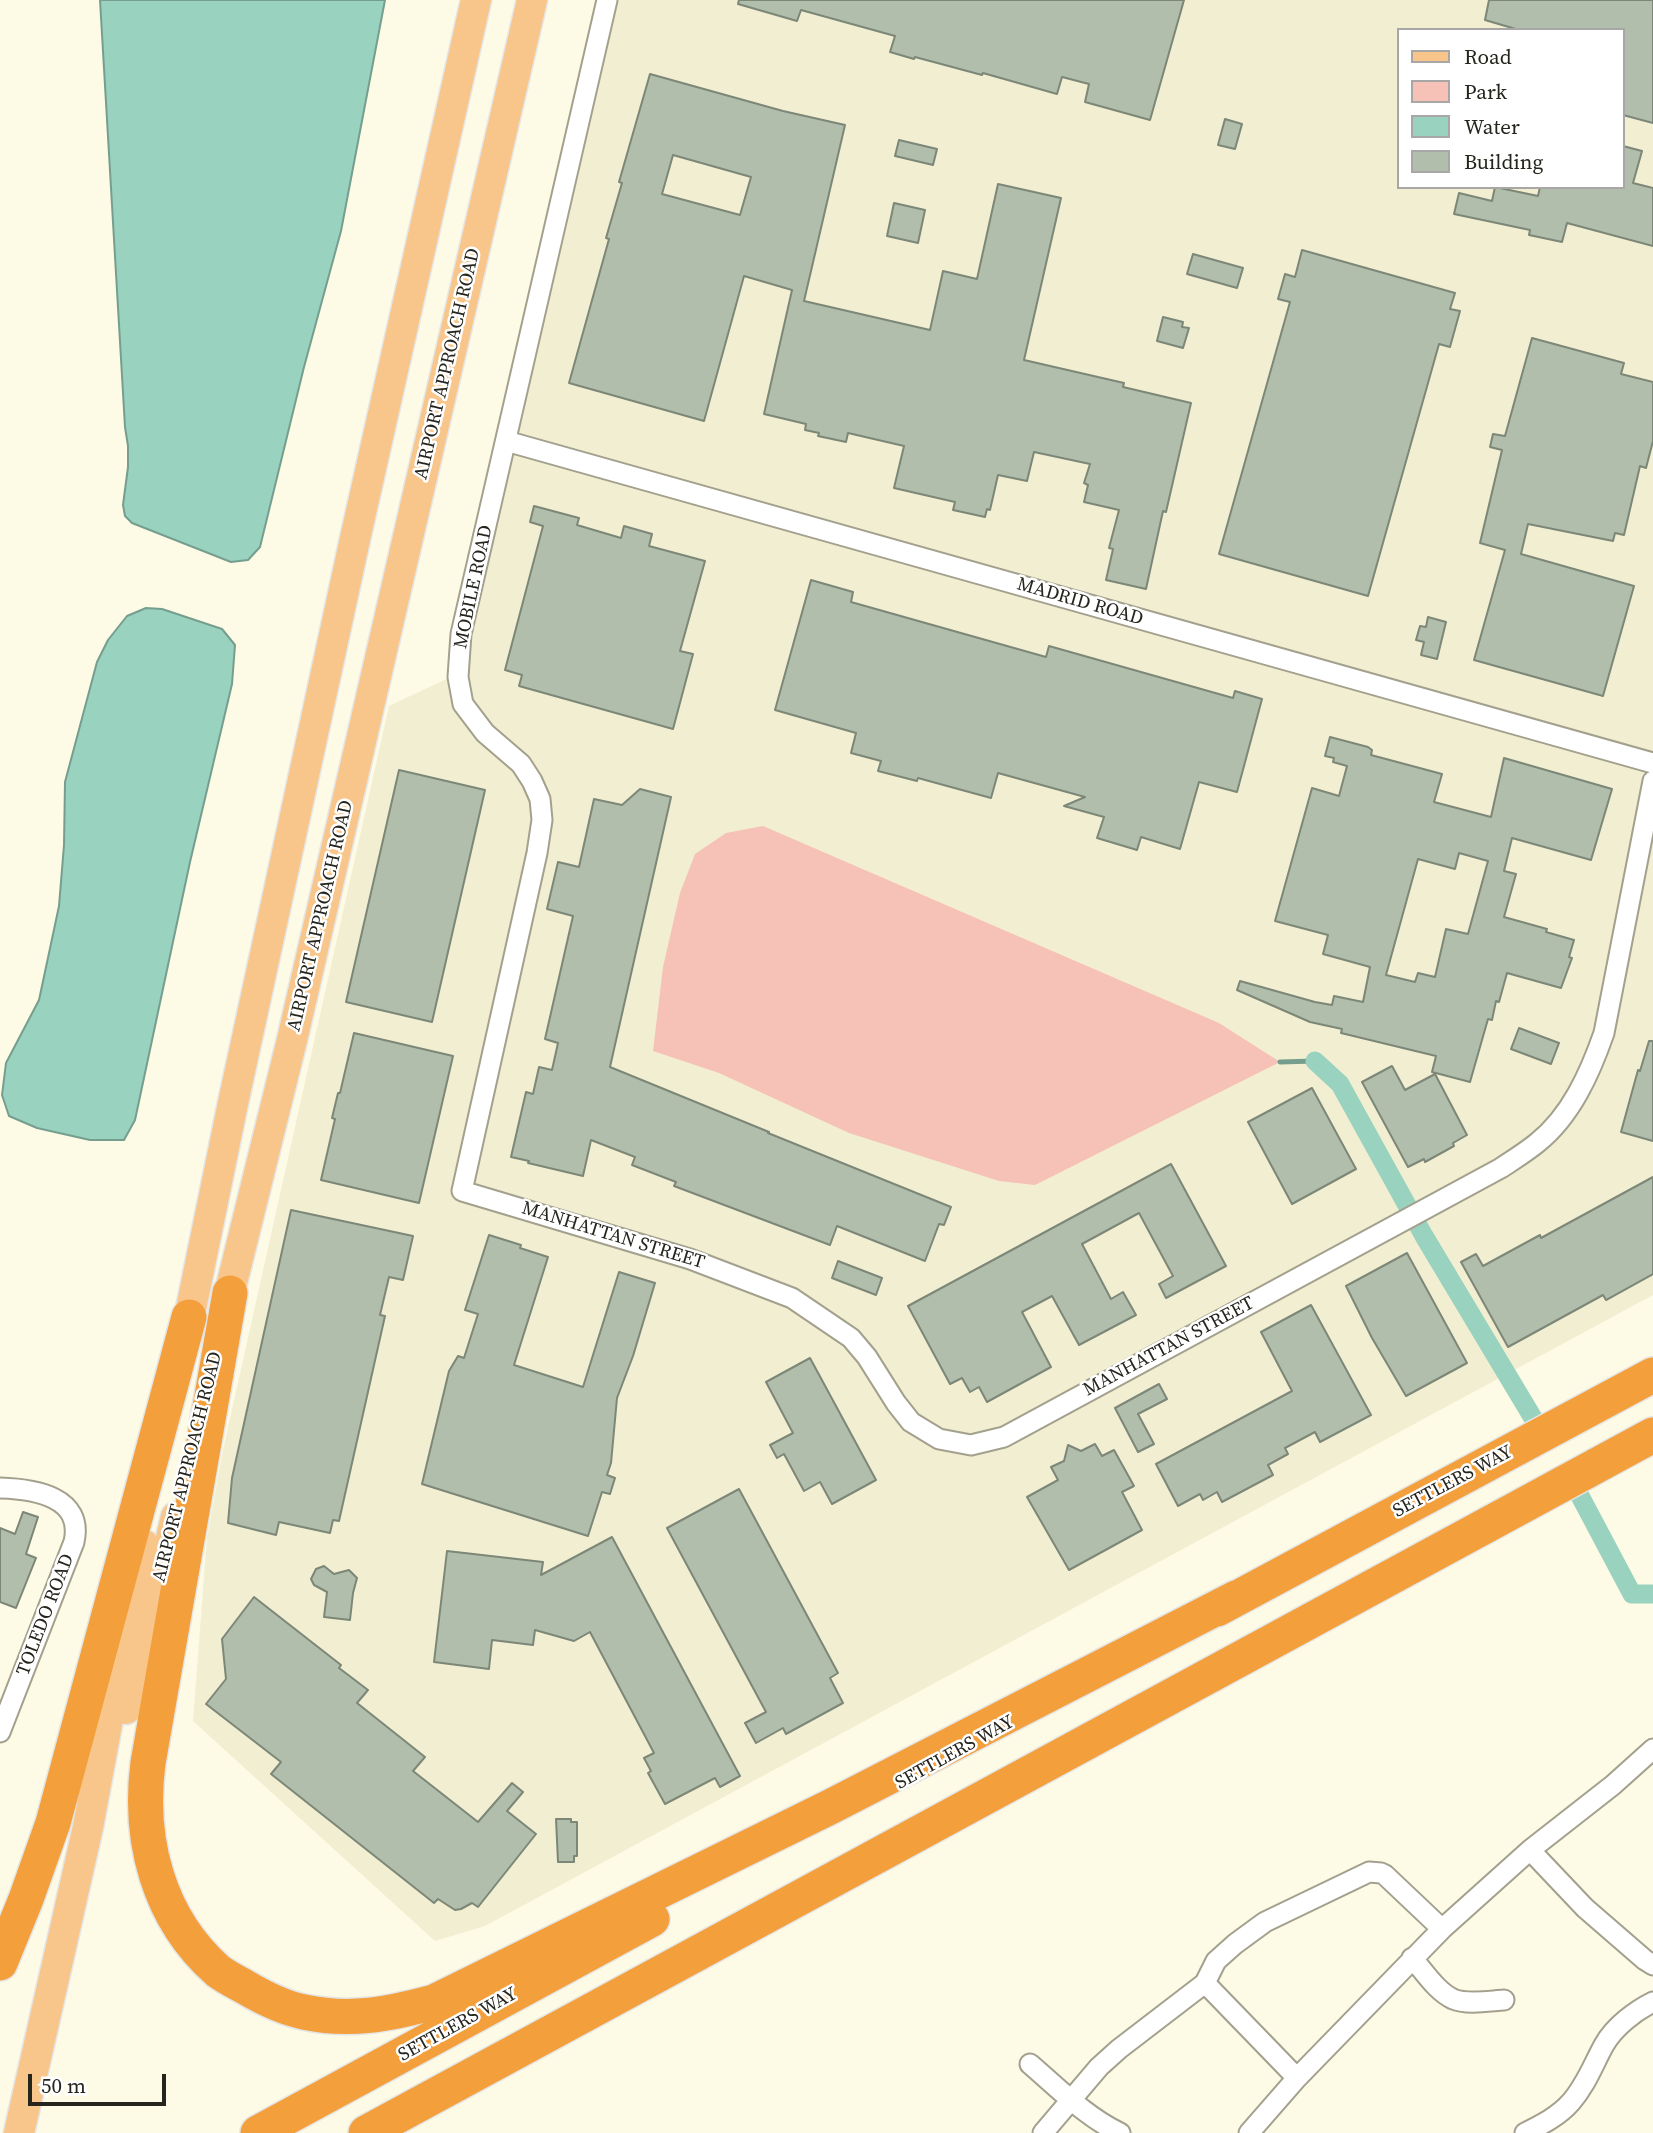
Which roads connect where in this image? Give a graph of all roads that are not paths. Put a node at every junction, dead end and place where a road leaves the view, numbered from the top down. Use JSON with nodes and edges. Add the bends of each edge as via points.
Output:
{"nodes":[{"id":1,"x":476,"y":0,"type":"edge"},
{"id":2,"x":532,"y":0,"type":"edge"},
{"id":3,"x":607,"y":0,"type":"edge"},
{"id":4,"x":506,"y":440,"type":"junction"},
{"id":5,"x":1653,"y":763,"type":"edge"},
{"id":6,"x":1653,"y":781,"type":"edge"},
{"id":7,"x":462,"y":1191,"type":"joint"},
{"id":8,"x":230,"y":1293,"type":"junction"},
{"id":9,"x":189,"y":1317,"type":"junction"},
{"id":10,"x":1653,"y":1375,"type":"edge"},
{"id":11,"x":1653,"y":1435,"type":"edge"},
{"id":12,"x":0,"y":1488,"type":"edge"},
{"id":13,"x":1236,"y":1598,"type":"junction"},
{"id":14,"x":0,"y":1732,"type":"edge"},
{"id":15,"x":1653,"y":1749,"type":"edge"},
{"id":16,"x":88,"y":1827,"type":"junction"},
{"id":17,"x":1530,"y":1850,"type":"junction"},
{"id":18,"x":1442,"y":1929,"type":"junction"},
{"id":19,"x":1412,"y":1958,"type":"junction"},
{"id":20,"x":0,"y":1963,"type":"edge"},
{"id":21,"x":1653,"y":1965,"type":"edge"},
{"id":22,"x":1205,"y":1983,"type":"junction"},
{"id":23,"x":1504,"y":2000,"type":"dead end"},
{"id":24,"x":1653,"y":2002,"type":"edge"},
{"id":25,"x":1030,"y":2064,"type":"dead end"},
{"id":26,"x":1297,"y":2078,"type":"junction"},
{"id":27,"x":1071,"y":2100,"type":"junction"},
{"id":28,"x":19,"y":2133,"type":"edge"},
{"id":29,"x":258,"y":2133,"type":"edge"},
{"id":30,"x":366,"y":2133,"type":"edge"},
{"id":31,"x":1043,"y":2133,"type":"edge"},
{"id":32,"x":1119,"y":2133,"type":"edge"},
{"id":33,"x":1249,"y":2133,"type":"edge"},
{"id":34,"x":1525,"y":2133,"type":"edge"}],
"edges":[{"from":1,"to":9,"type":"main road","name":"AIRPORT APPROACH ROAD"},
{"from":2,"to":8,"type":"main road","name":"AIRPORT APPROACH ROAD"},
{"from":3,"to":4,"type":"street","name":"MOBILE ROAD"},
{"from":4,"to":5,"type":"street","name":"MADRID ROAD"},
{"from":4,"to":7,"type":"street","name":"MOBILE ROAD","via":[[461,634],[458,677],[463,704],[532,781],[542,820]]},
{"from":6,"to":7,"type":"street","name":"MANHATTAN STREET","via":[[1604,1033],[1580,1091],[1538,1142],[1501,1168],[1004,1437],[971,1445],[939,1439],[911,1422],[851,1338],[792,1298],[690,1259]]},
{"from":8,"to":13,"type":"highway","via":[[148,1763],[145,1810],[151,1855],[165,1899],[186,1936],[219,1972],[260,1996],[302,2012],[348,2017],[395,2013],[434,2001],[830,1807]]},
{"from":8,"to":16,"type":"main road","name":"AIRPORT APPROACH ROAD","via":[[141,1663]]},
{"from":9,"to":16,"type":"main road","name":"AIRPORT APPROACH ROAD"},
{"from":9,"to":20,"type":"highway","via":[[53,1823]]},
{"from":10,"to":13,"type":"highway","name":"SETTLERS WAY"},
{"from":11,"to":30,"type":"highway"},
{"from":12,"to":14,"type":"street","name":"TOLEDO ROAD","via":[[37,1492],[59,1501],[71,1512],[77,1528]]},
{"from":13,"to":29,"type":"highway","name":"SETTLERS WAY"},
{"from":15,"to":17,"type":"street"},
{"from":16,"to":28,"type":"main road","name":"AIRPORT APPROACH ROAD"},
{"from":17,"to":18,"type":"street"},
{"from":17,"to":21,"type":"street","via":[[1593,1915]]},
{"from":18,"to":19,"type":"street"},
{"from":18,"to":22,"type":"street","via":[[1385,1875],[1369,1872],[1265,1922],[1216,1961]]},
{"from":19,"to":23,"type":"street","via":[[1453,1999]]},
{"from":19,"to":26,"type":"street"},
{"from":22,"to":26,"type":"street"},
{"from":22,"to":27,"type":"street","via":[[1119,2049]]},
{"from":24,"to":34,"type":"street","via":[[1611,2035],[1569,2104]]},
{"from":25,"to":27,"type":"street"},
{"from":26,"to":33,"type":"street"},
{"from":27,"to":31,"type":"street"},
{"from":27,"to":32,"type":"street"}]}
